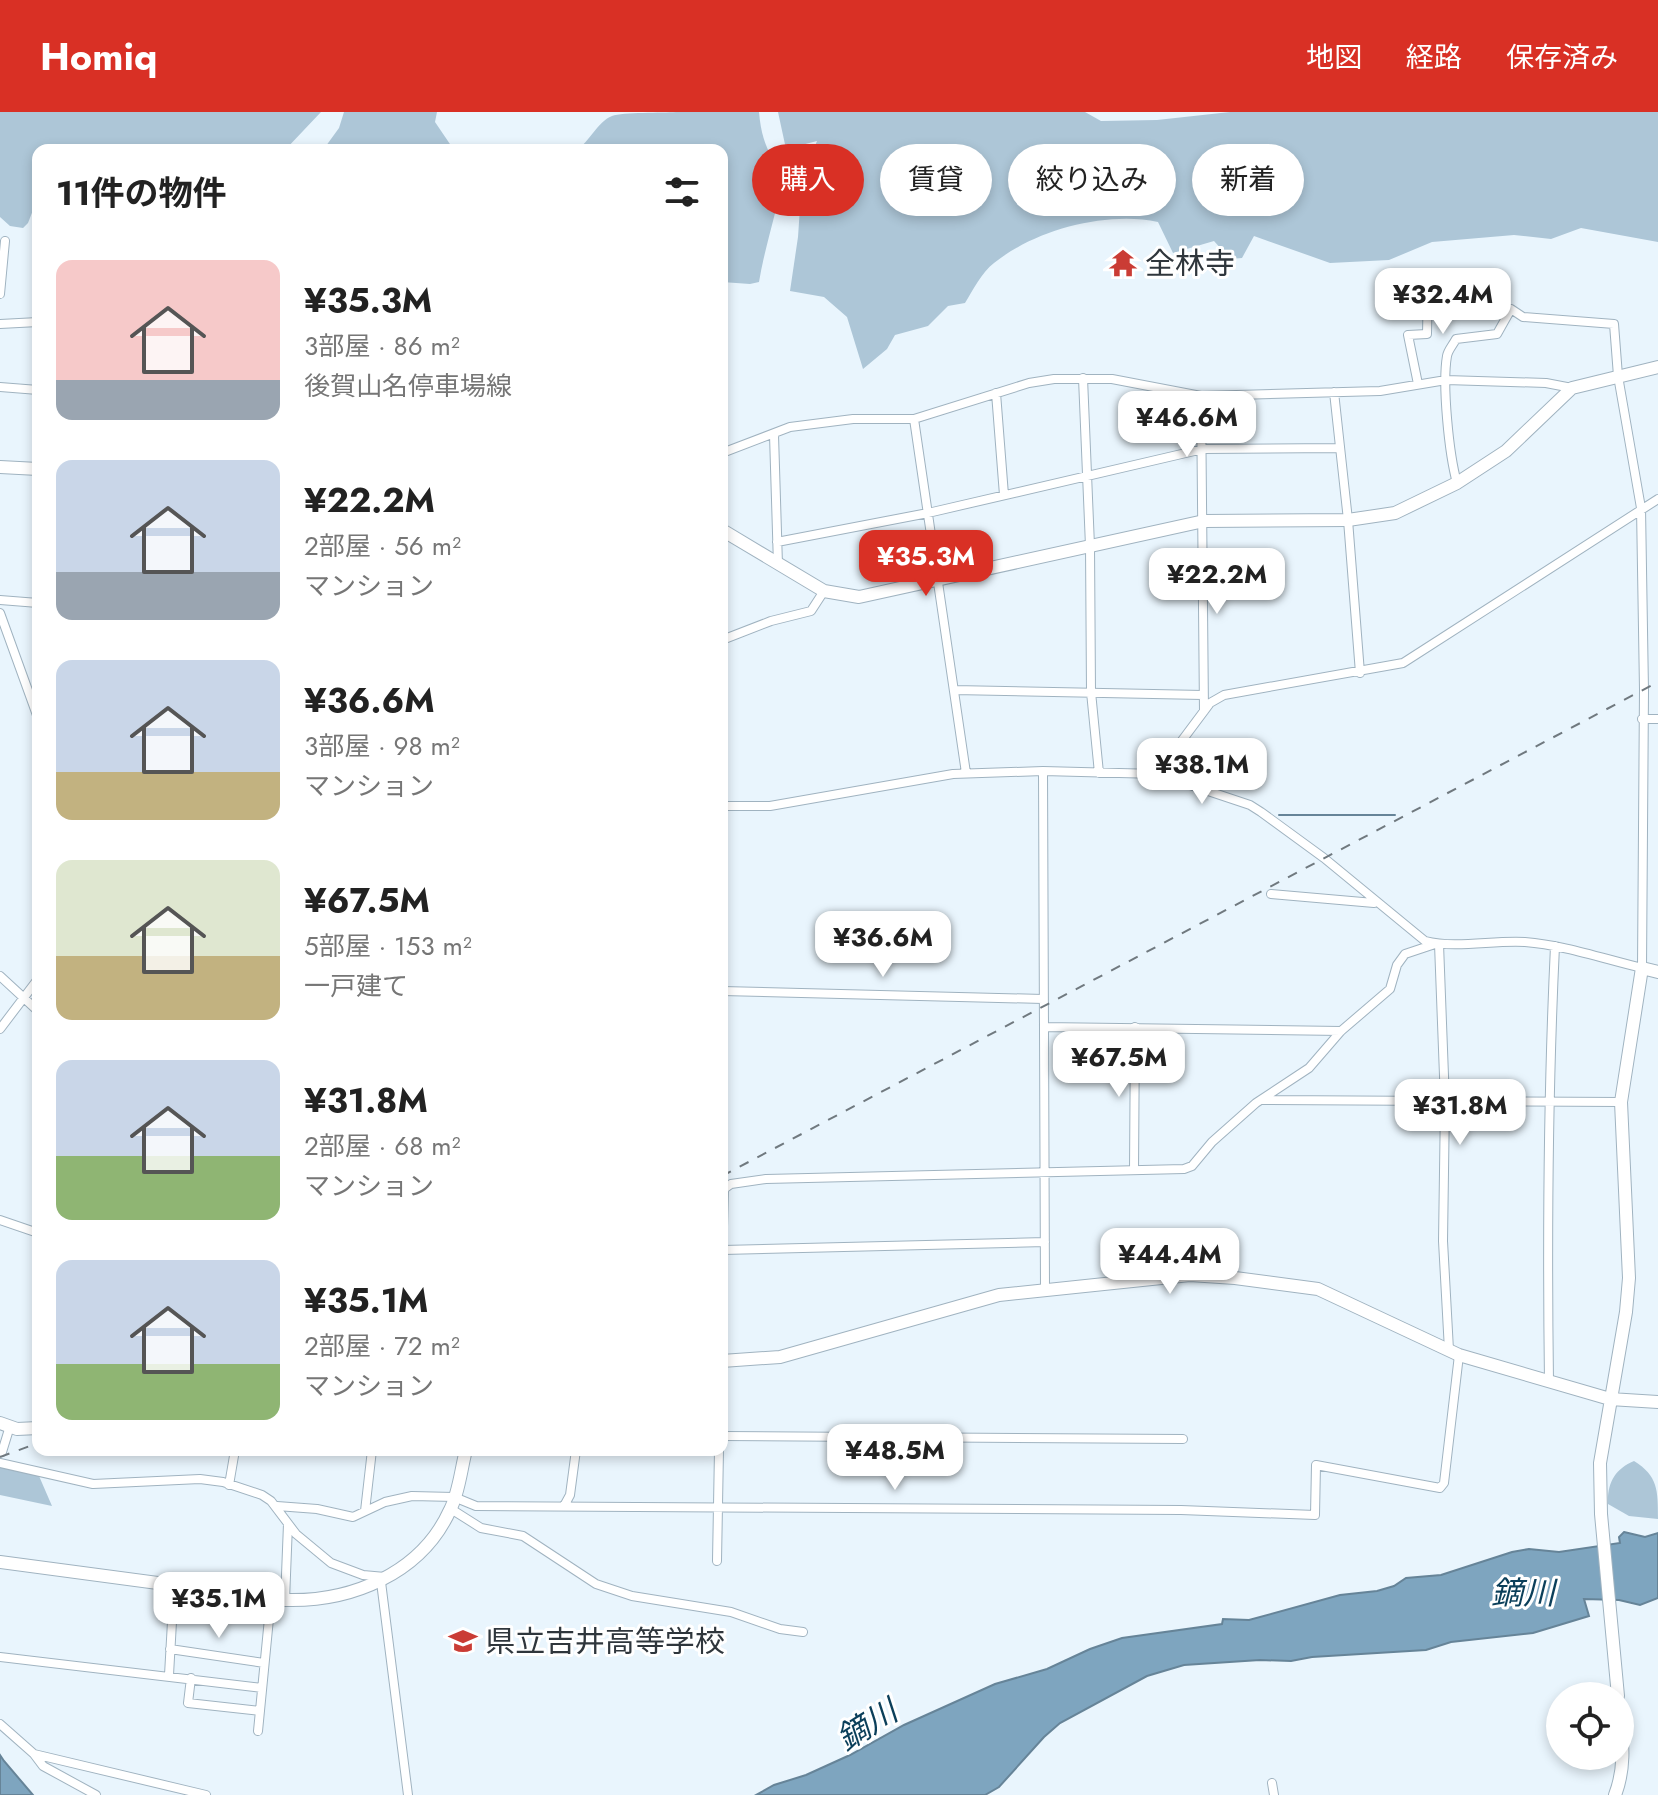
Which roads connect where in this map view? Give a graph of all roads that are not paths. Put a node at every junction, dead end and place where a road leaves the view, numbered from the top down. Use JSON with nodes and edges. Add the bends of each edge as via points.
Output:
{"nodes":[{"id":1,"x":5,"y":241,"type":"dead end"},
{"id":2,"x":1428,"y":281,"type":"dead end"},
{"id":3,"x":0,"y":291,"type":"edge"},
{"id":4,"x":32,"y":322,"type":"edge"},
{"id":5,"x":0,"y":324,"type":"edge"},
{"id":6,"x":1658,"y":367,"type":"edge"},
{"id":7,"x":1618,"y":376,"type":"junction"},
{"id":8,"x":1083,"y":378,"type":"junction"},
{"id":9,"x":1446,"y":380,"type":"junction"},
{"id":10,"x":1418,"y":384,"type":"junction"},
{"id":11,"x":0,"y":387,"type":"edge"},
{"id":12,"x":1572,"y":388,"type":"junction"},
{"id":13,"x":32,"y":390,"type":"edge"},
{"id":14,"x":1334,"y":392,"type":"junction"},
{"id":15,"x":996,"y":393,"type":"junction"},
{"id":16,"x":1201,"y":396,"type":"junction"},
{"id":17,"x":914,"y":419,"type":"junction"},
{"id":18,"x":774,"y":435,"type":"junction"},
{"id":19,"x":1339,"y":448,"type":"junction"},
{"id":20,"x":1203,"y":449,"type":"junction"},
{"id":21,"x":728,"y":451,"type":"edge"},
{"id":22,"x":0,"y":467,"type":"edge"},
{"id":23,"x":32,"y":469,"type":"edge"},
{"id":24,"x":1087,"y":474,"type":"junction"},
{"id":25,"x":1457,"y":483,"type":"junction"},
{"id":26,"x":1004,"y":495,"type":"junction"},
{"id":27,"x":1658,"y":499,"type":"edge"},
{"id":28,"x":1641,"y":508,"type":"junction"},
{"id":29,"x":928,"y":513,"type":"junction"},
{"id":30,"x":1348,"y":520,"type":"junction"},
{"id":31,"x":1204,"y":521,"type":"junction"},
{"id":32,"x":728,"y":534,"type":"edge"},
{"id":33,"x":777,"y":542,"type":"junction"},
{"id":34,"x":1090,"y":546,"type":"junction"},
{"id":35,"x":778,"y":565,"type":"junction"},
{"id":36,"x":940,"y":581,"type":"junction"},
{"id":37,"x":824,"y":591,"type":"junction"},
{"id":38,"x":0,"y":600,"type":"edge"},
{"id":39,"x":32,"y":603,"type":"edge"},
{"id":40,"x":0,"y":613,"type":"edge"},
{"id":41,"x":728,"y":638,"type":"edge"},
{"id":42,"x":1360,"y":673,"type":"junction"},
{"id":43,"x":954,"y":690,"type":"junction"},
{"id":44,"x":1091,"y":692,"type":"junction"},
{"id":45,"x":1203,"y":695,"type":"junction"},
{"id":46,"x":32,"y":701,"type":"edge"},
{"id":47,"x":1204,"y":711,"type":"junction"},
{"id":48,"x":1642,"y":719,"type":"junction"},
{"id":49,"x":1658,"y":719,"type":"edge"},
{"id":50,"x":1043,"y":771,"type":"junction"},
{"id":51,"x":966,"y":773,"type":"junction"},
{"id":52,"x":1099,"y":773,"type":"junction"},
{"id":53,"x":1157,"y":774,"type":"junction"},
{"id":54,"x":728,"y":806,"type":"edge"},
{"id":55,"x":1271,"y":894,"type":"dead end"},
{"id":56,"x":1376,"y":903,"type":"junction"},
{"id":57,"x":1437,"y":944,"type":"junction"},
{"id":58,"x":1555,"y":946,"type":"junction"},
{"id":59,"x":1642,"y":968,"type":"junction"},
{"id":60,"x":1658,"y":972,"type":"edge"},
{"id":61,"x":0,"y":976,"type":"edge"},
{"id":62,"x":32,"y":986,"type":"edge"},
{"id":63,"x":728,"y":991,"type":"edge"},
{"id":64,"x":24,"y":996,"type":"junction"},
{"id":65,"x":1043,"y":999,"type":"junction"},
{"id":66,"x":32,"y":1005,"type":"edge"},
{"id":67,"x":1044,"y":1027,"type":"junction"},
{"id":68,"x":1135,"y":1027,"type":"junction"},
{"id":69,"x":0,"y":1029,"type":"edge"},
{"id":70,"x":1341,"y":1031,"type":"junction"},
{"id":71,"x":1262,"y":1100,"type":"junction"},
{"id":72,"x":1445,"y":1102,"type":"junction"},
{"id":73,"x":1621,"y":1102,"type":"junction"},
{"id":74,"x":1548,"y":1103,"type":"junction"},
{"id":75,"x":1134,"y":1170,"type":"junction"},
{"id":76,"x":1044,"y":1171,"type":"junction"},
{"id":77,"x":728,"y":1186,"type":"edge"},
{"id":78,"x":0,"y":1220,"type":"edge"},
{"id":79,"x":32,"y":1231,"type":"edge"},
{"id":80,"x":1045,"y":1242,"type":"junction"},
{"id":81,"x":728,"y":1250,"type":"edge"},
{"id":82,"x":1045,"y":1291,"type":"junction"},
{"id":83,"x":1454,"y":1353,"type":"junction"},
{"id":84,"x":728,"y":1361,"type":"edge"},
{"id":85,"x":1549,"y":1382,"type":"junction"},
{"id":86,"x":1610,"y":1399,"type":"junction"},
{"id":87,"x":1658,"y":1402,"type":"edge"},
{"id":88,"x":5,"y":1425,"type":"edge"},
{"id":89,"x":32,"y":1427,"type":"edge"},
{"id":90,"x":728,"y":1436,"type":"edge"},
{"id":91,"x":1183,"y":1439,"type":"dead end"},
{"id":92,"x":2,"y":1452,"type":"edge"},
{"id":93,"x":234,"y":1456,"type":"edge"},
{"id":94,"x":371,"y":1456,"type":"edge"},
{"id":95,"x":464,"y":1456,"type":"edge"},
{"id":96,"x":575,"y":1456,"type":"edge"},
{"id":97,"x":719,"y":1456,"type":"edge"},
{"id":98,"x":0,"y":1463,"type":"edge"},
{"id":99,"x":229,"y":1485,"type":"junction"},
{"id":100,"x":452,"y":1503,"type":"junction"},
{"id":101,"x":277,"y":1506,"type":"junction"},
{"id":102,"x":564,"y":1506,"type":"junction"},
{"id":103,"x":718,"y":1507,"type":"junction"},
{"id":104,"x":365,"y":1511,"type":"junction"},
{"id":105,"x":288,"y":1523,"type":"junction"},
{"id":106,"x":717,"y":1561,"type":"dead end"},
{"id":107,"x":0,"y":1562,"type":"edge"},
{"id":108,"x":385,"y":1579,"type":"junction"},
{"id":109,"x":174,"y":1586,"type":"junction"},
{"id":110,"x":271,"y":1598,"type":"junction"},
{"id":111,"x":285,"y":1600,"type":"junction"},
{"id":112,"x":803,"y":1632,"type":"dead end"},
{"id":113,"x":170,"y":1649,"type":"junction"},
{"id":114,"x":0,"y":1657,"type":"edge"},
{"id":115,"x":264,"y":1663,"type":"junction"},
{"id":116,"x":169,"y":1675,"type":"junction"},
{"id":117,"x":191,"y":1678,"type":"junction"},
{"id":118,"x":1617,"y":1682,"type":"edge"},
{"id":119,"x":262,"y":1688,"type":"junction"},
{"id":120,"x":260,"y":1711,"type":"junction"},
{"id":121,"x":0,"y":1724,"type":"edge"},
{"id":122,"x":258,"y":1731,"type":"dead end"},
{"id":123,"x":34,"y":1754,"type":"junction"},
{"id":124,"x":1622,"y":1770,"type":"edge"},
{"id":125,"x":1272,"y":1783,"type":"dead end"},
{"id":126,"x":96,"y":1795,"type":"edge"},
{"id":127,"x":206,"y":1795,"type":"edge"},
{"id":128,"x":408,"y":1795,"type":"edge"},
{"id":129,"x":1274,"y":1795,"type":"edge"},
{"id":130,"x":1615,"y":1795,"type":"edge"}],
"edges":[{"from":1,"to":3,"type":"street"},
{"from":2,"to":10,"type":"street","via":[[1427,334],[1408,335]]},
{"from":4,"to":5,"type":"street"},
{"from":6,"to":7,"type":"street"},
{"from":7,"to":9,"type":"street","via":[[1614,324],[1523,317],[1511,309],[1497,334],[1456,339],[1447,353]]},
{"from":7,"to":12,"type":"street"},
{"from":7,"to":28,"type":"street"},
{"from":8,"to":15,"type":"street","via":[[1029,383]]},
{"from":8,"to":16,"type":"street"},
{"from":8,"to":24,"type":"street"},
{"from":9,"to":10,"type":"street"},
{"from":9,"to":12,"type":"street"},
{"from":9,"to":25,"type":"street"},
{"from":10,"to":14,"type":"street"},
{"from":11,"to":13,"type":"street"},
{"from":12,"to":25,"type":"street","via":[[1506,451]]},
{"from":14,"to":16,"type":"street"},
{"from":14,"to":19,"type":"street"},
{"from":15,"to":17,"type":"street"},
{"from":15,"to":26,"type":"street"},
{"from":16,"to":20,"type":"street"},
{"from":17,"to":18,"type":"street","via":[[801,424]]},
{"from":17,"to":29,"type":"street"},
{"from":18,"to":21,"type":"street"},
{"from":18,"to":33,"type":"street"},
{"from":19,"to":20,"type":"street"},
{"from":19,"to":30,"type":"street"},
{"from":20,"to":24,"type":"street"},
{"from":20,"to":31,"type":"street"},
{"from":22,"to":23,"type":"street"},
{"from":24,"to":26,"type":"street"},
{"from":24,"to":34,"type":"street"},
{"from":25,"to":30,"type":"street","via":[[1395,513]]},
{"from":26,"to":29,"type":"street"},
{"from":27,"to":28,"type":"street"},
{"from":28,"to":42,"type":"street","via":[[1403,663]]},
{"from":28,"to":48,"type":"street"},
{"from":29,"to":33,"type":"street"},
{"from":29,"to":36,"type":"street"},
{"from":30,"to":31,"type":"street"},
{"from":30,"to":42,"type":"street"},
{"from":31,"to":34,"type":"street"},
{"from":31,"to":45,"type":"street"},
{"from":32,"to":35,"type":"street"},
{"from":33,"to":35,"type":"street"},
{"from":34,"to":36,"type":"street"},
{"from":34,"to":44,"type":"street"},
{"from":35,"to":37,"type":"street"},
{"from":36,"to":37,"type":"street","via":[[859,597]]},
{"from":36,"to":43,"type":"street"},
{"from":37,"to":41,"type":"street","via":[[811,611]]},
{"from":38,"to":39,"type":"street"},
{"from":40,"to":46,"type":"street"},
{"from":42,"to":47,"type":"street","via":[[1224,695]]},
{"from":43,"to":44,"type":"street"},
{"from":43,"to":51,"type":"street"},
{"from":44,"to":45,"type":"street"},
{"from":44,"to":52,"type":"street"},
{"from":45,"to":47,"type":"street"},
{"from":47,"to":53,"type":"street"},
{"from":48,"to":49,"type":"street"},
{"from":48,"to":59,"type":"street"},
{"from":50,"to":51,"type":"street"},
{"from":50,"to":52,"type":"street"},
{"from":50,"to":65,"type":"street"},
{"from":51,"to":54,"type":"street","via":[[770,806]]},
{"from":52,"to":53,"type":"street"},
{"from":53,"to":56,"type":"street","via":[[1250,805]]},
{"from":55,"to":56,"type":"street"},
{"from":56,"to":57,"type":"street","via":[[1417,937]]},
{"from":57,"to":58,"type":"street"},
{"from":57,"to":70,"type":"street","via":[[1405,954],[1390,989]]},
{"from":57,"to":72,"type":"street"},
{"from":58,"to":59,"type":"street"},
{"from":58,"to":74,"type":"street"},
{"from":59,"to":60,"type":"street"},
{"from":59,"to":73,"type":"street"},
{"from":61,"to":64,"type":"street"},
{"from":62,"to":64,"type":"street"},
{"from":63,"to":65,"type":"street"},
{"from":64,"to":66,"type":"street"},
{"from":64,"to":69,"type":"street"},
{"from":65,"to":67,"type":"street"},
{"from":67,"to":68,"type":"street"},
{"from":67,"to":76,"type":"street"},
{"from":68,"to":70,"type":"street"},
{"from":68,"to":75,"type":"street"},
{"from":70,"to":71,"type":"street","via":[[1309,1068]]},
{"from":71,"to":72,"type":"street"},
{"from":71,"to":75,"type":"street","via":[[1192,1166]]},
{"from":72,"to":74,"type":"street"},
{"from":72,"to":83,"type":"street","via":[[1443,1241]]},
{"from":73,"to":74,"type":"street"},
{"from":73,"to":86,"type":"street","via":[[1629,1278]]},
{"from":74,"to":85,"type":"street"},
{"from":75,"to":76,"type":"street"},
{"from":76,"to":77,"type":"street","via":[[781,1178]]},
{"from":76,"to":80,"type":"street"},
{"from":78,"to":79,"type":"street"},
{"from":80,"to":81,"type":"street"},
{"from":80,"to":82,"type":"street"},
{"from":82,"to":83,"type":"street","via":[[1190,1275],[1306,1286]]},
{"from":82,"to":84,"type":"street","via":[[970,1302],[780,1357]]},
{"from":83,"to":85,"type":"street"},
{"from":83,"to":103,"type":"street","via":[[1440,1488],[1316,1465],[1315,1515]]},
{"from":85,"to":86,"type":"street"},
{"from":86,"to":87,"type":"street"},
{"from":86,"to":118,"type":"street","via":[[1600,1463],[1601,1514]]},
{"from":88,"to":89,"type":"street"},
{"from":88,"to":92,"type":"street"},
{"from":90,"to":91,"type":"street"},
{"from":93,"to":99,"type":"street"},
{"from":94,"to":104,"type":"street"},
{"from":95,"to":100,"type":"street"},
{"from":96,"to":102,"type":"street"},
{"from":97,"to":103,"type":"street"},
{"from":98,"to":99,"type":"street","via":[[93,1484],[200,1479]]},
{"from":99,"to":101,"type":"street","via":[[262,1495]]},
{"from":100,"to":102,"type":"street"},
{"from":100,"to":104,"type":"street","via":[[412,1496]]},
{"from":100,"to":108,"type":"street","via":[[418,1553]]},
{"from":100,"to":112,"type":"street","via":[[481,1528],[523,1536],[596,1584]]},
{"from":101,"to":104,"type":"street","via":[[353,1517]]},
{"from":101,"to":105,"type":"street"},
{"from":102,"to":103,"type":"street"},
{"from":103,"to":106,"type":"street"},
{"from":105,"to":108,"type":"street","via":[[331,1563]]},
{"from":105,"to":111,"type":"street"},
{"from":107,"to":109,"type":"street"},
{"from":108,"to":111,"type":"street","via":[[347,1595]]},
{"from":108,"to":128,"type":"street"},
{"from":109,"to":110,"type":"street"},
{"from":109,"to":113,"type":"street"},
{"from":110,"to":111,"type":"street"},
{"from":110,"to":115,"type":"street"},
{"from":113,"to":115,"type":"street"},
{"from":113,"to":116,"type":"street"},
{"from":114,"to":116,"type":"street"},
{"from":115,"to":119,"type":"street"},
{"from":116,"to":117,"type":"street"},
{"from":117,"to":119,"type":"street"},
{"from":117,"to":120,"type":"street","via":[[188,1703]]},
{"from":119,"to":120,"type":"street"},
{"from":120,"to":122,"type":"street"},
{"from":121,"to":123,"type":"street"},
{"from":123,"to":126,"type":"street","via":[[43,1766]]},
{"from":123,"to":127,"type":"street"},
{"from":124,"to":130,"type":"street"},
{"from":125,"to":129,"type":"street"}]}
